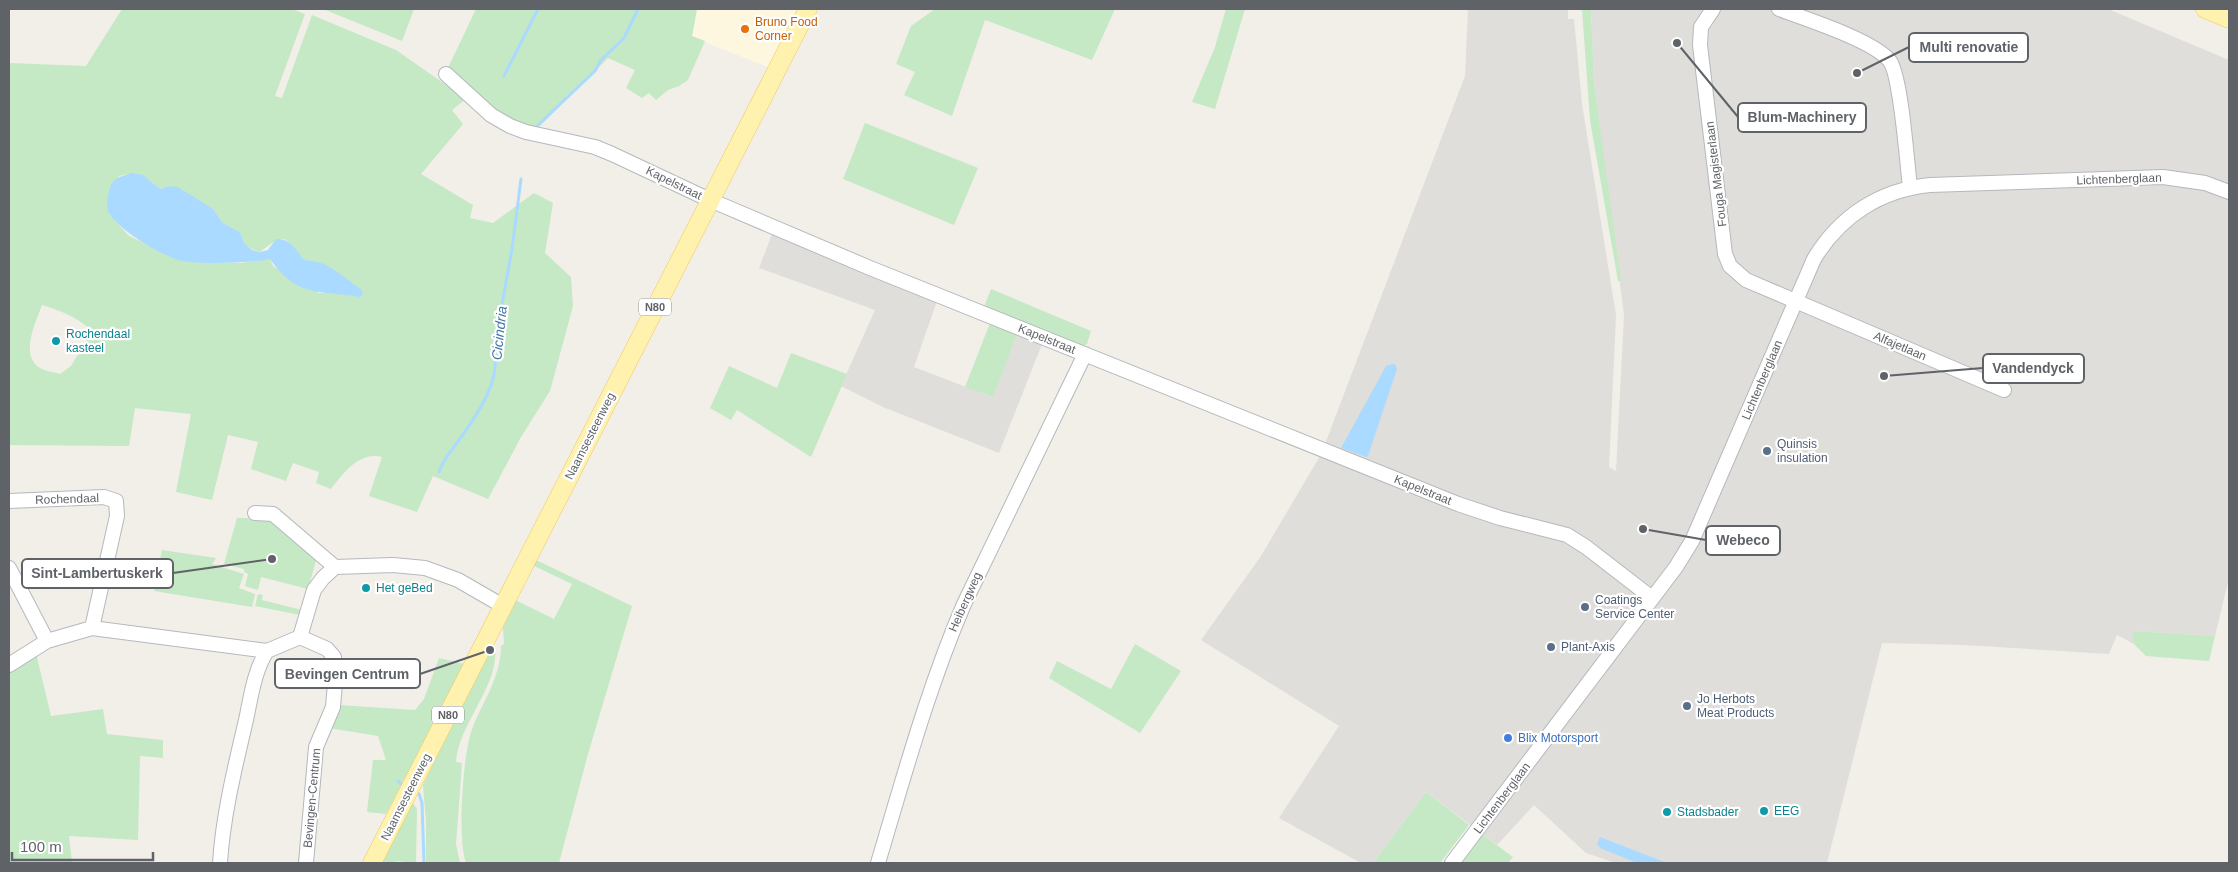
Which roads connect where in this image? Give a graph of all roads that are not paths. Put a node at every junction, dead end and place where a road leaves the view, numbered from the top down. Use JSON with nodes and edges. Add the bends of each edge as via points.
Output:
{"nodes":[{"id":1,"x":808,"y":9,"type":"edge"},
{"id":2,"x":1713,"y":9,"type":"edge"},
{"id":3,"x":1779,"y":9,"type":"edge"},
{"id":4,"x":2204,"y":9,"type":"edge"},
{"id":5,"x":2229,"y":19,"type":"edge"},
{"id":6,"x":446,"y":74,"type":"dead end"},
{"id":7,"x":1910,"y":187,"type":"junction"},
{"id":8,"x":2229,"y":192,"type":"edge"},
{"id":9,"x":710,"y":200,"type":"junction"},
{"id":10,"x":1796,"y":302,"type":"junction"},
{"id":11,"x":1085,"y":354,"type":"junction"},
{"id":12,"x":2004,"y":390,"type":"dead end"},
{"id":13,"x":9,"y":501,"type":"edge"},
{"id":14,"x":264,"y":509,"type":"dead end"},
{"id":15,"x":335,"y":567,"type":"junction"},
{"id":16,"x":9,"y":568,"type":"edge"},
{"id":17,"x":1652,"y":598,"type":"junction"},
{"id":18,"x":503,"y":606,"type":"junction"},
{"id":19,"x":92,"y":628,"type":"junction"},
{"id":20,"x":300,"y":637,"type":"junction"},
{"id":21,"x":47,"y":641,"type":"junction"},
{"id":22,"x":267,"y":651,"type":"junction"},
{"id":23,"x":9,"y":666,"type":"edge"},
{"id":24,"x":220,"y":863,"type":"edge"},
{"id":25,"x":306,"y":863,"type":"edge"},
{"id":26,"x":372,"y":863,"type":"edge"},
{"id":27,"x":878,"y":863,"type":"edge"},
{"id":28,"x":1452,"y":863,"type":"edge"}],
"edges":[{"from":1,"to":9,"type":"main road","name":"Naamsesteenweg","number":"N80"},
{"from":2,"to":10,"type":"street","name":"Fouga Magisterlaan","via":[[1701,26],[1700,45],[1727,260],[1746,280]]},
{"from":3,"to":7,"type":"street","via":[[1866,43],[1889,60],[1897,78]]},
{"from":4,"to":5,"type":"main road"},
{"from":6,"to":9,"type":"street","name":"Kapelstraat","via":[[491,115],[510,126],[595,147]]},
{"from":7,"to":8,"type":"street","name":"Lichtenberglaan","via":[[2162,177],[2205,182]]},
{"from":7,"to":10,"type":"street","name":"Lichtenberglaan","via":[[1888,193],[1865,205],[1836,229],[1814,259]]},
{"from":9,"to":11,"type":"street","name":"Kapelstraat"},
{"from":9,"to":18,"type":"main road","name":"Naamsesteenweg","number":"N80"},
{"from":10,"to":12,"type":"street","name":"Alfajetlaan"},
{"from":10,"to":17,"type":"street","name":"Lichtenberglaan","via":[[1692,541]]},
{"from":11,"to":17,"type":"street","name":"Kapelstraat","via":[[1458,504],[1567,535]]},
{"from":11,"to":27,"type":"street","name":"Heibergweg","via":[[948,640]]},
{"from":13,"to":19,"type":"street","name":"Rochendaal","via":[[104,498],[116,501],[116,516]]},
{"from":14,"to":15,"type":"street","via":[[277,516]]},
{"from":15,"to":18,"type":"street","via":[[392,565],[425,568],[458,580]]},
{"from":15,"to":20,"type":"street","via":[[314,590]]},
{"from":16,"to":21,"type":"street"},
{"from":17,"to":28,"type":"street","name":"Lichtenberglaan"},
{"from":18,"to":26,"type":"main road","name":"Naamsesteenweg","number":"N80"},
{"from":19,"to":21,"type":"street"},
{"from":19,"to":22,"type":"street"},
{"from":20,"to":22,"type":"street"},
{"from":20,"to":25,"type":"street","name":"Bevingen-Centrum","via":[[327,649],[334,657],[336,671],[333,707],[316,747]]},
{"from":21,"to":23,"type":"street"},
{"from":22,"to":24,"type":"street","via":[[254,682],[222,836]]}]}
